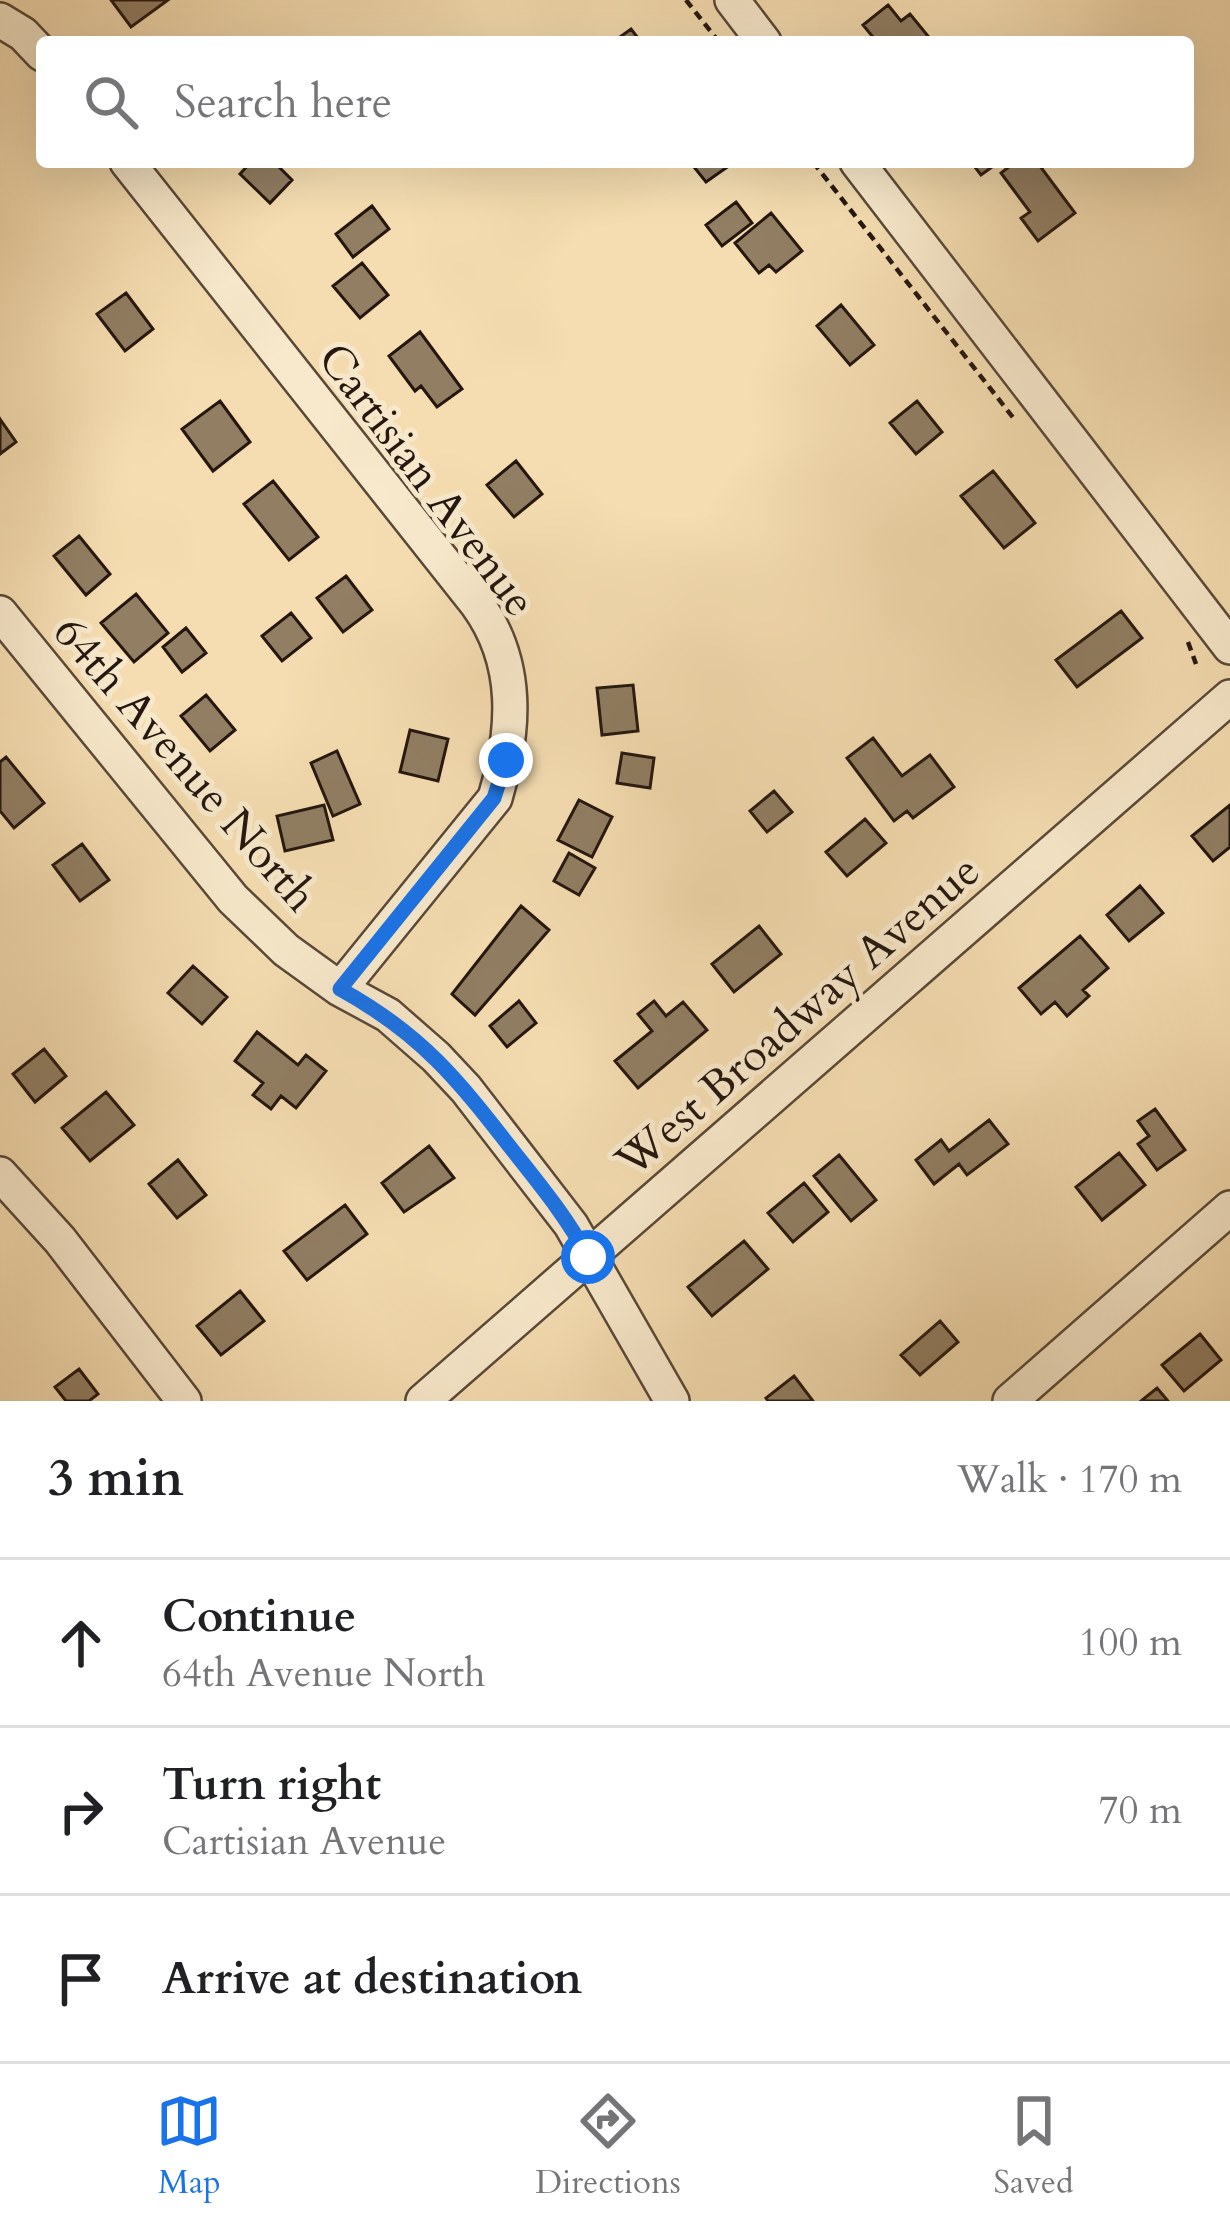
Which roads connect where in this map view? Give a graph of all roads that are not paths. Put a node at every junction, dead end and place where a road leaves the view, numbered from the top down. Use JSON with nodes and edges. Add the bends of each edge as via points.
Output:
{"nodes":[{"id":1,"x":732,"y":0,"type":"edge"},
{"id":2,"x":0,"y":20,"type":"edge"},
{"id":3,"x":759,"y":36,"type":"edge"},
{"id":4,"x":36,"y":48,"type":"edge"},
{"id":5,"x":132,"y":168,"type":"edge"},
{"id":6,"x":861,"y":168,"type":"edge"},
{"id":7,"x":0,"y":613,"type":"edge"},
{"id":8,"x":1230,"y":647,"type":"edge"},
{"id":9,"x":10,"y":648,"type":"edge"},
{"id":10,"x":1230,"y":697,"type":"edge"},
{"id":11,"x":340,"y":989,"type":"junction"},
{"id":12,"x":0,"y":1174,"type":"edge"},
{"id":13,"x":1230,"y":1208,"type":"edge"},
{"id":14,"x":588,"y":1257,"type":"junction"},
{"id":15,"x":184,"y":1401,"type":"edge"},
{"id":16,"x":423,"y":1401,"type":"edge"},
{"id":17,"x":672,"y":1401,"type":"edge"},
{"id":18,"x":1010,"y":1401,"type":"edge"}],
"edges":[{"from":1,"to":3,"type":"street"},
{"from":2,"to":4,"type":"street"},
{"from":5,"to":11,"type":"street","name":"Cartisian Avenue","via":[[477,604],[509,676],[506,760],[494,798]]},
{"from":6,"to":8,"type":"street"},
{"from":7,"to":9,"type":"street","name":"64th Avenue North"},
{"from":9,"to":11,"type":"street","name":"64th Avenue North","via":[[233,899]]},
{"from":10,"to":14,"type":"street","name":"West Broadway Avenue"},
{"from":11,"to":14,"type":"street","name":"64th Avenue North","via":[[388,1015],[436,1057]]},
{"from":12,"to":15,"type":"street"},
{"from":13,"to":18,"type":"street"},
{"from":14,"to":16,"type":"street","name":"West Broadway Avenue"},
{"from":14,"to":17,"type":"street","name":"64th Avenue North"}]}
